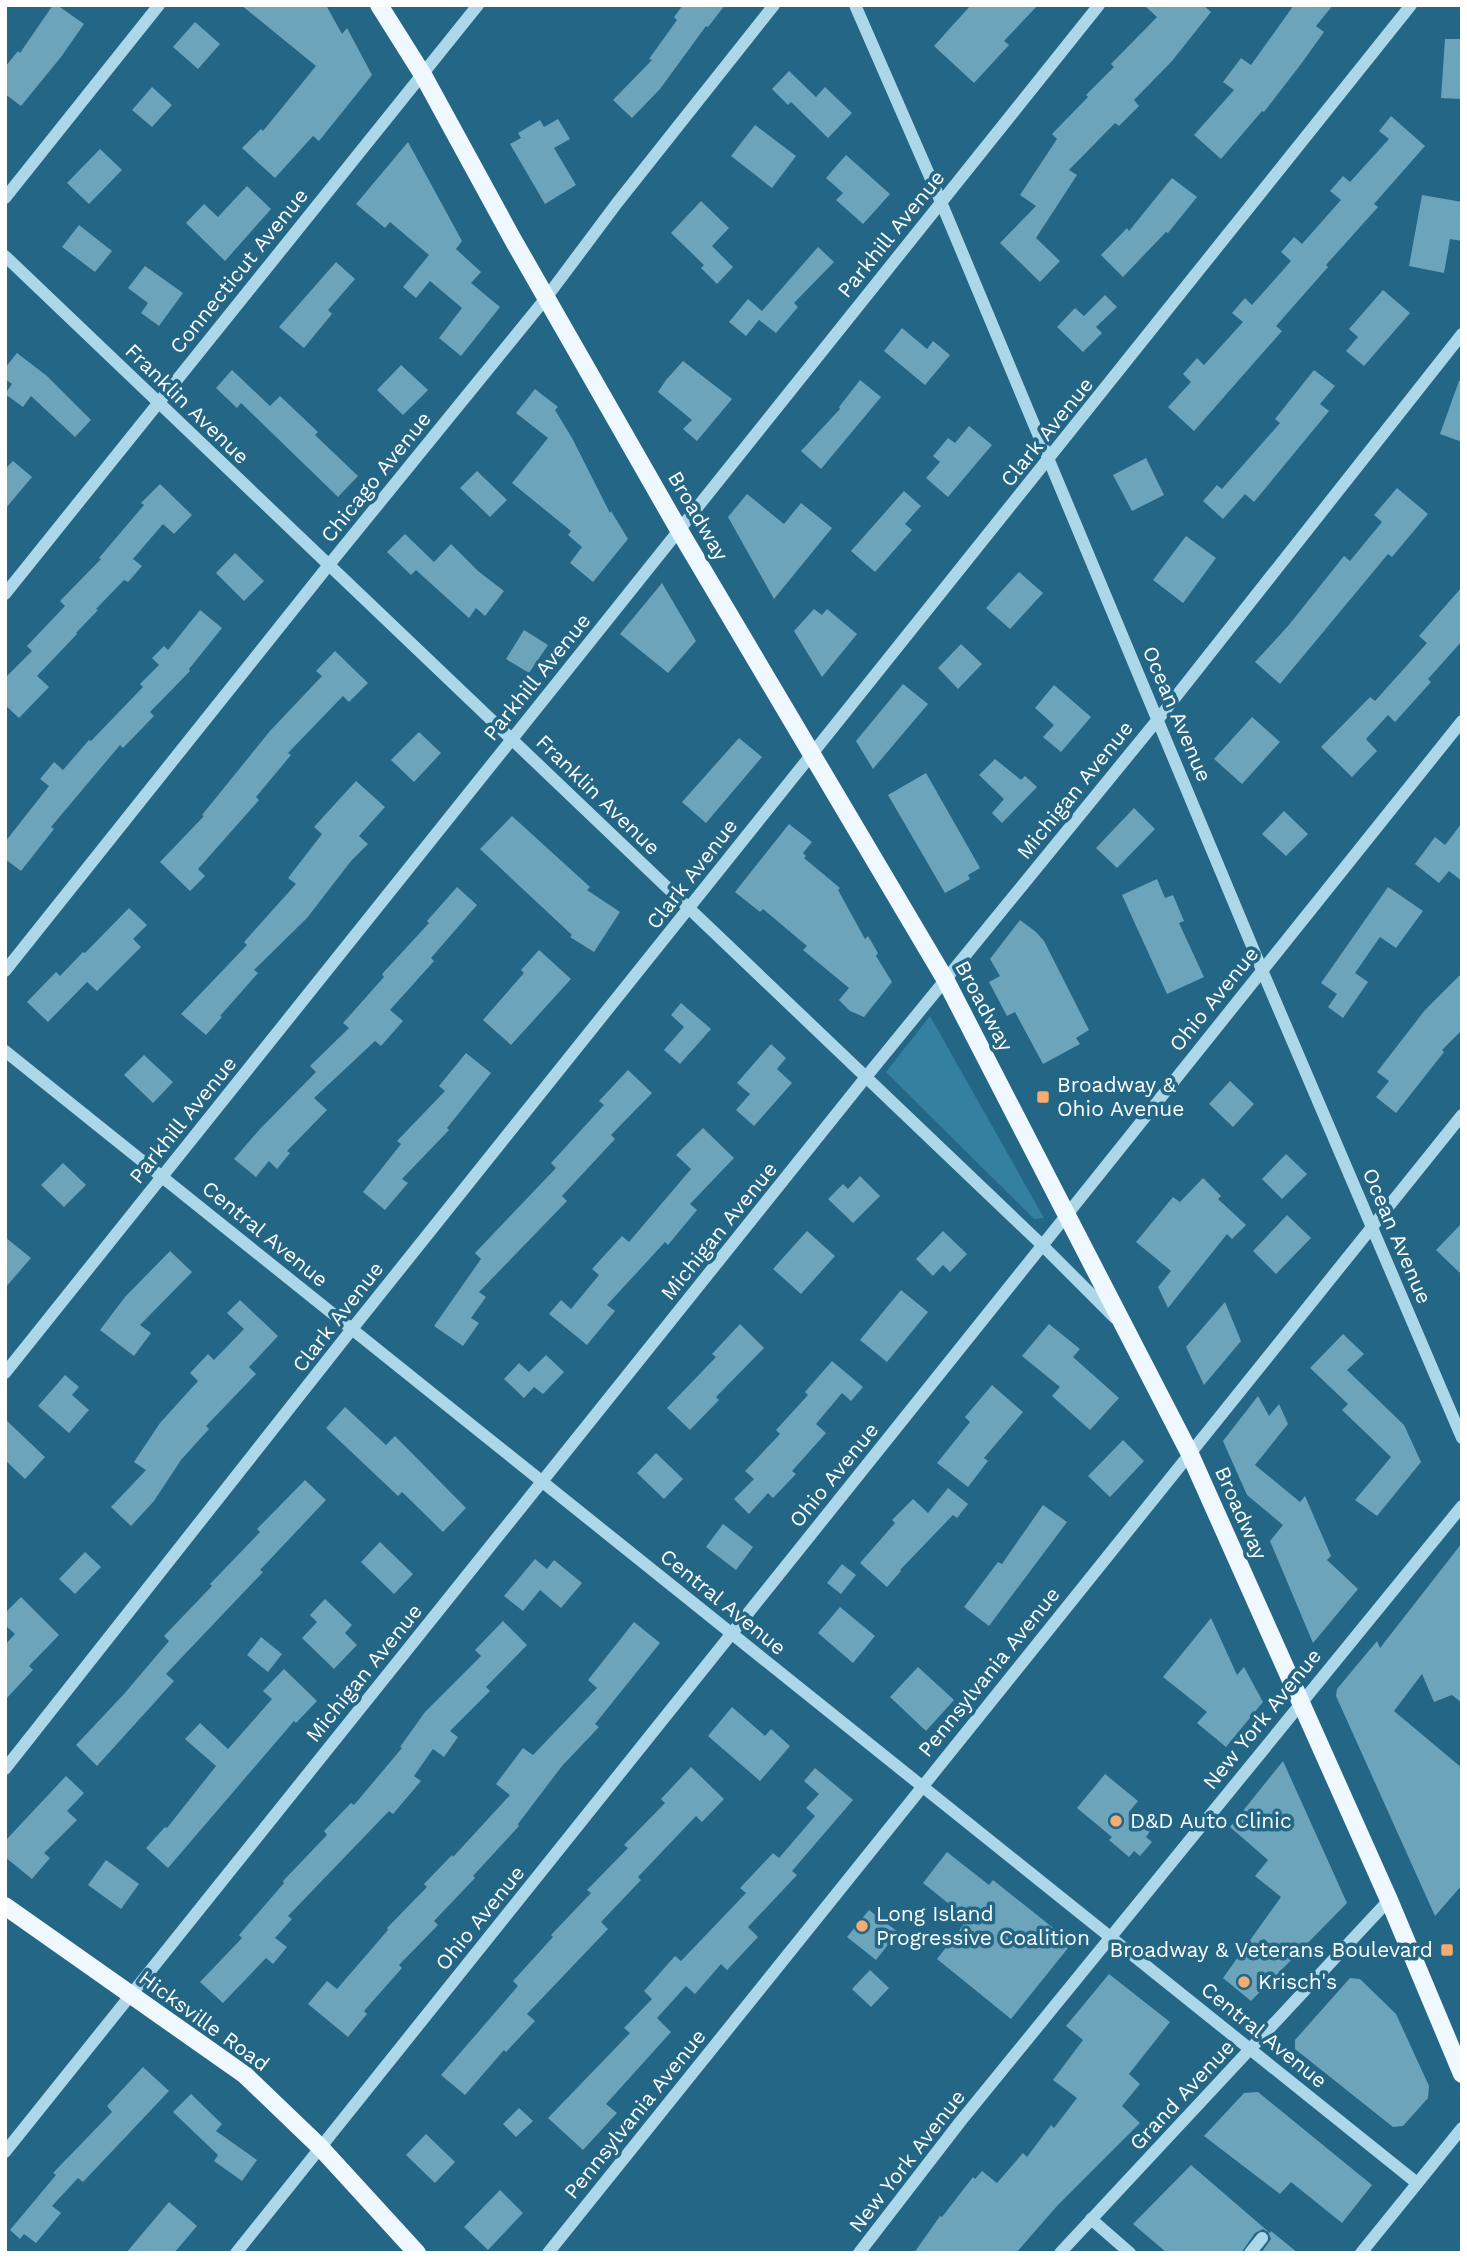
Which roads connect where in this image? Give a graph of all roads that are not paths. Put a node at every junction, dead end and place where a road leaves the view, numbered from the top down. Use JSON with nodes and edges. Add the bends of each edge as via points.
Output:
{"nodes":[{"id":1,"x":159,"y":5,"type":"edge"},
{"id":2,"x":379,"y":5,"type":"edge"},
{"id":3,"x":478,"y":5,"type":"edge"},
{"id":4,"x":774,"y":5,"type":"edge"},
{"id":5,"x":855,"y":5,"type":"edge"},
{"id":6,"x":1099,"y":5,"type":"edge"},
{"id":7,"x":1411,"y":5,"type":"edge"},
{"id":8,"x":423,"y":75,"type":"junction"},
{"id":9,"x":5,"y":198,"type":"edge"},
{"id":10,"x":941,"y":202,"type":"junction"},
{"id":11,"x":5,"y":256,"type":"edge"},
{"id":12,"x":546,"y":298,"type":"junction"},
{"id":13,"x":1462,"y":334,"type":"edge"},
{"id":14,"x":159,"y":402,"type":"junction"},
{"id":15,"x":1049,"y":460,"type":"junction"},
{"id":16,"x":680,"y":530,"type":"junction"},
{"id":17,"x":328,"y":566,"type":"junction"},
{"id":18,"x":5,"y":594,"type":"edge"},
{"id":19,"x":1159,"y":718,"type":"junction"},
{"id":20,"x":1462,"y":721,"type":"edge"},
{"id":21,"x":512,"y":739,"type":"junction"},
{"id":22,"x":811,"y":754,"type":"junction"},
{"id":23,"x":689,"y":909,"type":"junction"},
{"id":24,"x":1262,"y":970,"type":"junction"},
{"id":25,"x":5,"y":971,"type":"edge"},
{"id":26,"x":945,"y":979,"type":"junction"},
{"id":27,"x":5,"y":1051,"type":"edge"},
{"id":28,"x":866,"y":1077,"type":"junction"},
{"id":29,"x":1462,"y":1115,"type":"edge"},
{"id":30,"x":162,"y":1177,"type":"junction"},
{"id":31,"x":1067,"y":1215,"type":"junction"},
{"id":32,"x":1373,"y":1227,"type":"junction"},
{"id":33,"x":1042,"y":1245,"type":"junction"},
{"id":34,"x":1125,"y":1328,"type":"junction"},
{"id":35,"x":352,"y":1329,"type":"junction"},
{"id":36,"x":5,"y":1373,"type":"edge"},
{"id":37,"x":1462,"y":1438,"type":"edge"},
{"id":38,"x":1189,"y":1452,"type":"junction"},
{"id":39,"x":543,"y":1481,"type":"junction"},
{"id":40,"x":1462,"y":1506,"type":"edge"},
{"id":41,"x":732,"y":1633,"type":"junction"},
{"id":42,"x":1300,"y":1702,"type":"junction"},
{"id":43,"x":5,"y":1769,"type":"edge"},
{"id":44,"x":922,"y":1786,"type":"junction"},
{"id":45,"x":1389,"y":1900,"type":"junction"},
{"id":46,"x":5,"y":1906,"type":"edge"},
{"id":47,"x":1112,"y":1938,"type":"junction"},
{"id":48,"x":131,"y":1994,"type":"junction"},
{"id":49,"x":1251,"y":2050,"type":"junction"},
{"id":50,"x":1462,"y":2074,"type":"edge"},
{"id":51,"x":1462,"y":2128,"type":"edge"},
{"id":52,"x":320,"y":2147,"type":"junction"},
{"id":53,"x":5,"y":2152,"type":"edge"},
{"id":54,"x":1418,"y":2183,"type":"junction"},
{"id":55,"x":1091,"y":2219,"type":"junction"},
{"id":56,"x":1262,"y":2238,"type":"dead end"},
{"id":57,"x":236,"y":2253,"type":"edge"},
{"id":58,"x":417,"y":2253,"type":"edge"},
{"id":59,"x":548,"y":2253,"type":"edge"},
{"id":60,"x":859,"y":2253,"type":"edge"},
{"id":61,"x":1060,"y":2253,"type":"edge"},
{"id":62,"x":1130,"y":2253,"type":"edge"},
{"id":63,"x":1250,"y":2253,"type":"edge"},
{"id":64,"x":1361,"y":2253,"type":"edge"}],
"edges":[{"from":1,"to":9,"type":"street"},
{"from":2,"to":8,"type":"main road","name":"Broadway"},
{"from":3,"to":8,"type":"street","name":"Connecticut Avenue"},
{"from":4,"to":12,"type":"street","name":"Chicago Avenue"},
{"from":5,"to":10,"type":"street","name":"Ocean Avenue"},
{"from":6,"to":10,"type":"street","name":"Parkhill Avenue"},
{"from":7,"to":15,"type":"street","name":"Clark Avenue"},
{"from":8,"to":12,"type":"main road","name":"Broadway"},
{"from":8,"to":14,"type":"street","name":"Connecticut Avenue"},
{"from":10,"to":15,"type":"street","name":"Ocean Avenue"},
{"from":10,"to":16,"type":"street","name":"Parkhill Avenue"},
{"from":11,"to":14,"type":"street","name":"Franklin Avenue"},
{"from":12,"to":16,"type":"main road","name":"Broadway"},
{"from":12,"to":17,"type":"street","name":"Chicago Avenue"},
{"from":13,"to":19,"type":"street","name":"Michigan Avenue"},
{"from":14,"to":17,"type":"street","name":"Franklin Avenue"},
{"from":14,"to":18,"type":"street","name":"Connecticut Avenue"},
{"from":15,"to":19,"type":"street","name":"Ocean Avenue"},
{"from":15,"to":22,"type":"street","name":"Clark Avenue"},
{"from":16,"to":21,"type":"street","name":"Parkhill Avenue"},
{"from":16,"to":22,"type":"main road","name":"Broadway"},
{"from":17,"to":21,"type":"street","name":"Franklin Avenue"},
{"from":17,"to":25,"type":"street","name":"Chicago Avenue"},
{"from":19,"to":24,"type":"street","name":"Ocean Avenue"},
{"from":19,"to":26,"type":"street","name":"Michigan Avenue"},
{"from":20,"to":24,"type":"street","name":"Ohio Avenue"},
{"from":21,"to":23,"type":"street","name":"Franklin Avenue"},
{"from":21,"to":30,"type":"street","name":"Parkhill Avenue"},
{"from":22,"to":23,"type":"street","name":"Clark Avenue"},
{"from":22,"to":26,"type":"main road","name":"Broadway"},
{"from":23,"to":28,"type":"street","name":"Franklin Avenue"},
{"from":23,"to":35,"type":"street","name":"Clark Avenue"},
{"from":24,"to":31,"type":"street","name":"Ohio Avenue"},
{"from":24,"to":32,"type":"street","name":"Ocean Avenue"},
{"from":26,"to":28,"type":"street","name":"Michigan Avenue"},
{"from":26,"to":31,"type":"main road","name":"Broadway"},
{"from":27,"to":30,"type":"street","name":"Central Avenue"},
{"from":28,"to":33,"type":"street","name":"Franklin Avenue"},
{"from":28,"to":39,"type":"street","name":"Michigan Avenue"},
{"from":29,"to":32,"type":"street","name":"Pennsylvania Avenue"},
{"from":30,"to":35,"type":"street","name":"Central Avenue"},
{"from":30,"to":36,"type":"street","name":"Parkhill Avenue"},
{"from":31,"to":33,"type":"street","name":"Ohio Avenue"},
{"from":31,"to":34,"type":"main road","name":"Broadway"},
{"from":32,"to":37,"type":"street","name":"Ocean Avenue"},
{"from":32,"to":38,"type":"street","name":"Pennsylvania Avenue"},
{"from":33,"to":34,"type":"street","name":"Franklin Avenue"},
{"from":33,"to":41,"type":"street","name":"Ohio Avenue"},
{"from":34,"to":38,"type":"main road","name":"Broadway"},
{"from":35,"to":39,"type":"street","name":"Central Avenue"},
{"from":35,"to":43,"type":"street","name":"Clark Avenue"},
{"from":38,"to":42,"type":"main road","name":"Broadway"},
{"from":38,"to":44,"type":"street","name":"Pennsylvania Avenue"},
{"from":39,"to":41,"type":"street","name":"Central Avenue"},
{"from":39,"to":48,"type":"street","name":"Michigan Avenue"},
{"from":40,"to":42,"type":"street","name":"New York Avenue"},
{"from":41,"to":44,"type":"street","name":"Central Avenue"},
{"from":41,"to":52,"type":"street","name":"Ohio Avenue"},
{"from":42,"to":45,"type":"main road","name":"Broadway"},
{"from":42,"to":47,"type":"street","name":"New York Avenue"},
{"from":44,"to":47,"type":"street","name":"Central Avenue"},
{"from":44,"to":59,"type":"street","name":"Pennsylvania Avenue"},
{"from":45,"to":49,"type":"street","name":"Grand Avenue"},
{"from":45,"to":50,"type":"main road","name":"Broadway"},
{"from":46,"to":48,"type":"main road","name":"Hicksville Road"},
{"from":47,"to":49,"type":"street","name":"Central Avenue"},
{"from":47,"to":60,"type":"street","name":"New York Avenue"},
{"from":48,"to":52,"type":"main road","name":"Hicksville Road","via":[[244,2075]]},
{"from":48,"to":53,"type":"street","name":"Michigan Avenue"},
{"from":49,"to":54,"type":"street","name":"Central Avenue"},
{"from":49,"to":55,"type":"street","name":"Grand Avenue"},
{"from":51,"to":54,"type":"street"},
{"from":52,"to":57,"type":"street","name":"Ohio Avenue"},
{"from":52,"to":58,"type":"main road","name":"Hicksville Road"},
{"from":54,"to":64,"type":"street"},
{"from":55,"to":61,"type":"street","name":"Grand Avenue"},
{"from":55,"to":62,"type":"street"},
{"from":56,"to":63,"type":"street"}]}
